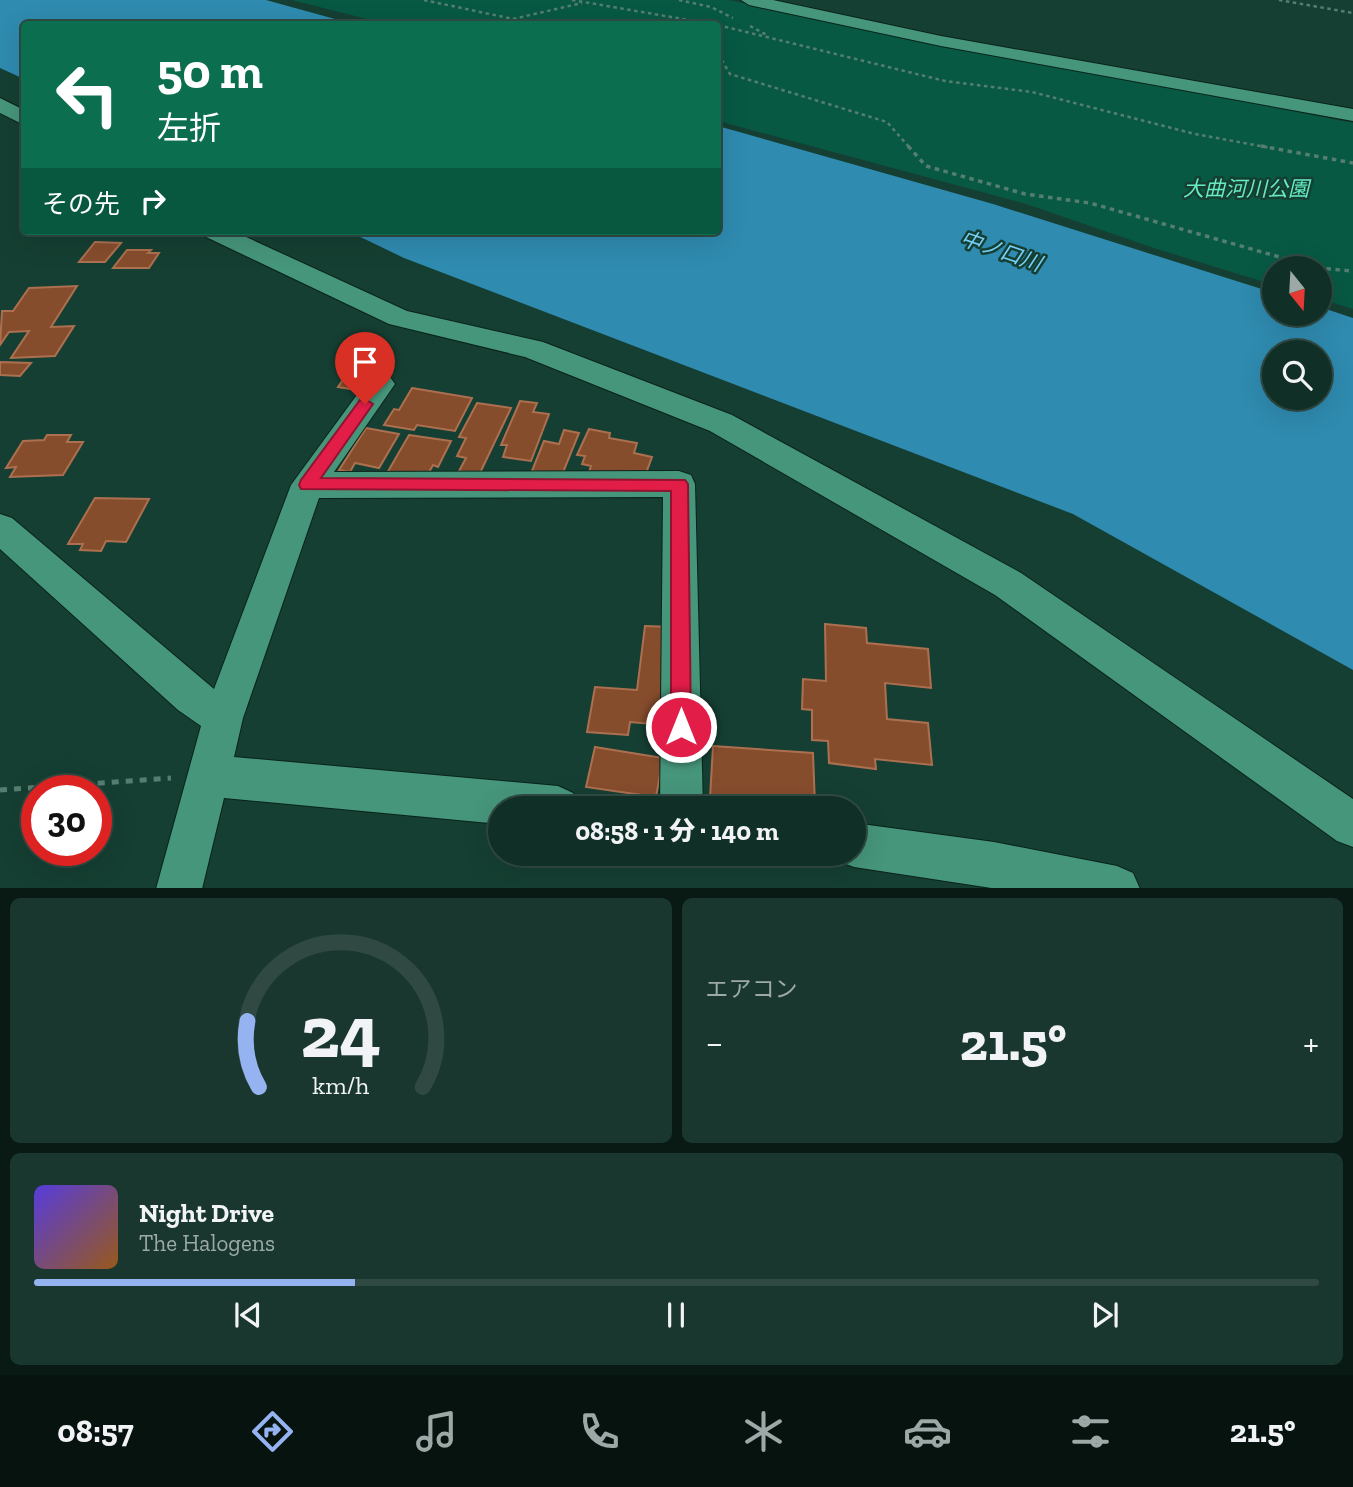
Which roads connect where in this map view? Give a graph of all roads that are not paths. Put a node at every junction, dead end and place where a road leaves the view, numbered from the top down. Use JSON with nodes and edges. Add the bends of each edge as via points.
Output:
{"nodes":[{"id":1,"x":749,"y":0,"type":"edge"},
{"id":2,"x":0,"y":103,"type":"edge"},
{"id":3,"x":1353,"y":115,"type":"edge"},
{"id":4,"x":21,"y":117,"type":"edge"},
{"id":5,"x":222,"y":235,"type":"edge"},
{"id":6,"x":380,"y":384,"type":"dead end"},
{"id":7,"x":307,"y":485,"type":"junction"},
{"id":8,"x":0,"y":528,"type":"edge"},
{"id":9,"x":223,"y":718,"type":"junction"},
{"id":10,"x":210,"y":776,"type":"junction"},
{"id":11,"x":682,"y":796,"type":"edge"},
{"id":12,"x":488,"y":802,"type":"edge"},
{"id":13,"x":1353,"y":825,"type":"edge"},
{"id":14,"x":866,"y":847,"type":"edge"},
{"id":15,"x":178,"y":888,"type":"edge"},
{"id":16,"x":1117,"y":888,"type":"edge"}],
"edges":[{"from":1,"to":3,"type":"street","via":[[954,44]]},
{"from":2,"to":4,"type":"street"},
{"from":5,"to":13,"type":"street","via":[[399,318],[533,349],[721,423],[1008,584]]},
{"from":6,"to":7,"type":"street"},
{"from":7,"to":9,"type":"street"},
{"from":7,"to":11,"type":"street","via":[[679,484]]},
{"from":8,"to":9,"type":"street","via":[[192,697]]},
{"from":9,"to":10,"type":"street"},
{"from":10,"to":12,"type":"street"},
{"from":10,"to":15,"type":"street"},
{"from":14,"to":16,"type":"street"}]}
